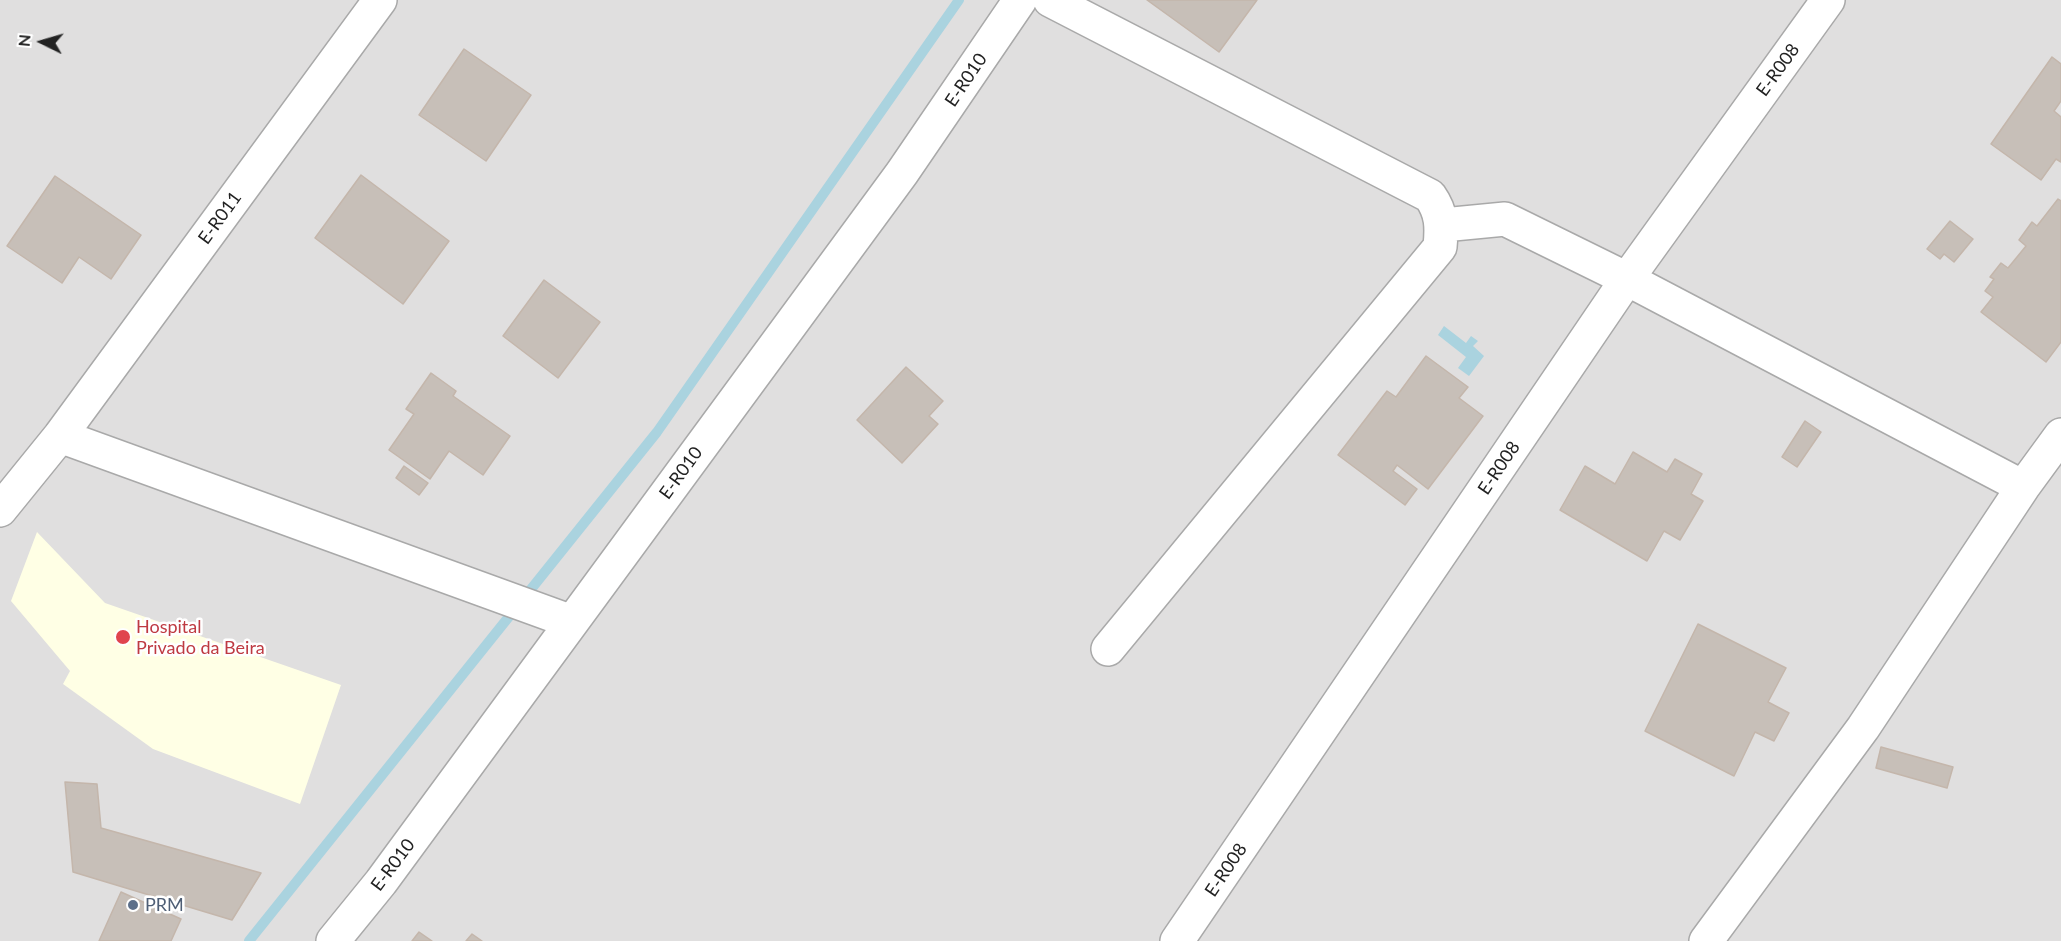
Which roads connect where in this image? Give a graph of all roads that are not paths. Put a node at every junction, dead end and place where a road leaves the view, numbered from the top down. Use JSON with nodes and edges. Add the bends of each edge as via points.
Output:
{"nodes":[{"id":1,"x":380,"y":0,"type":"edge"},
{"id":2,"x":1020,"y":0,"type":"edge"},
{"id":3,"x":1050,"y":0,"type":"edge"},
{"id":4,"x":1828,"y":0,"type":"edge"},
{"id":5,"x":1443,"y":225,"type":"junction"},
{"id":6,"x":1627,"y":279,"type":"junction"},
{"id":7,"x":2061,"y":435,"type":"edge"},
{"id":8,"x":60,"y":436,"type":"junction"},
{"id":9,"x":2023,"y":487,"type":"junction"},
{"id":10,"x":0,"y":510,"type":"edge"},
{"id":11,"x":572,"y":622,"type":"junction"},
{"id":12,"x":1108,"y":649,"type":"dead end"},
{"id":13,"x":333,"y":941,"type":"edge"},
{"id":14,"x":1177,"y":941,"type":"edge"},
{"id":15,"x":1706,"y":941,"type":"edge"}],
"edges":[{"from":1,"to":8,"type":"street","name":"E-R011"},
{"from":2,"to":11,"type":"street","name":"E-R010","via":[[902,172]]},
{"from":3,"to":5,"type":"street","via":[[1430,196]]},
{"from":4,"to":6,"type":"street","name":"E-R008"},
{"from":5,"to":6,"type":"street","via":[[1505,219]]},
{"from":5,"to":12,"type":"street","via":[[1440,247]]},
{"from":6,"to":9,"type":"street"},
{"from":6,"to":14,"type":"street","name":"E-R008"},
{"from":7,"to":9,"type":"street"},
{"from":8,"to":10,"type":"street","name":"E-R011"},
{"from":8,"to":11,"type":"street"},
{"from":9,"to":15,"type":"street","via":[[1863,728]]},
{"from":11,"to":13,"type":"street","name":"E-R010","via":[[381,882]]}]}
